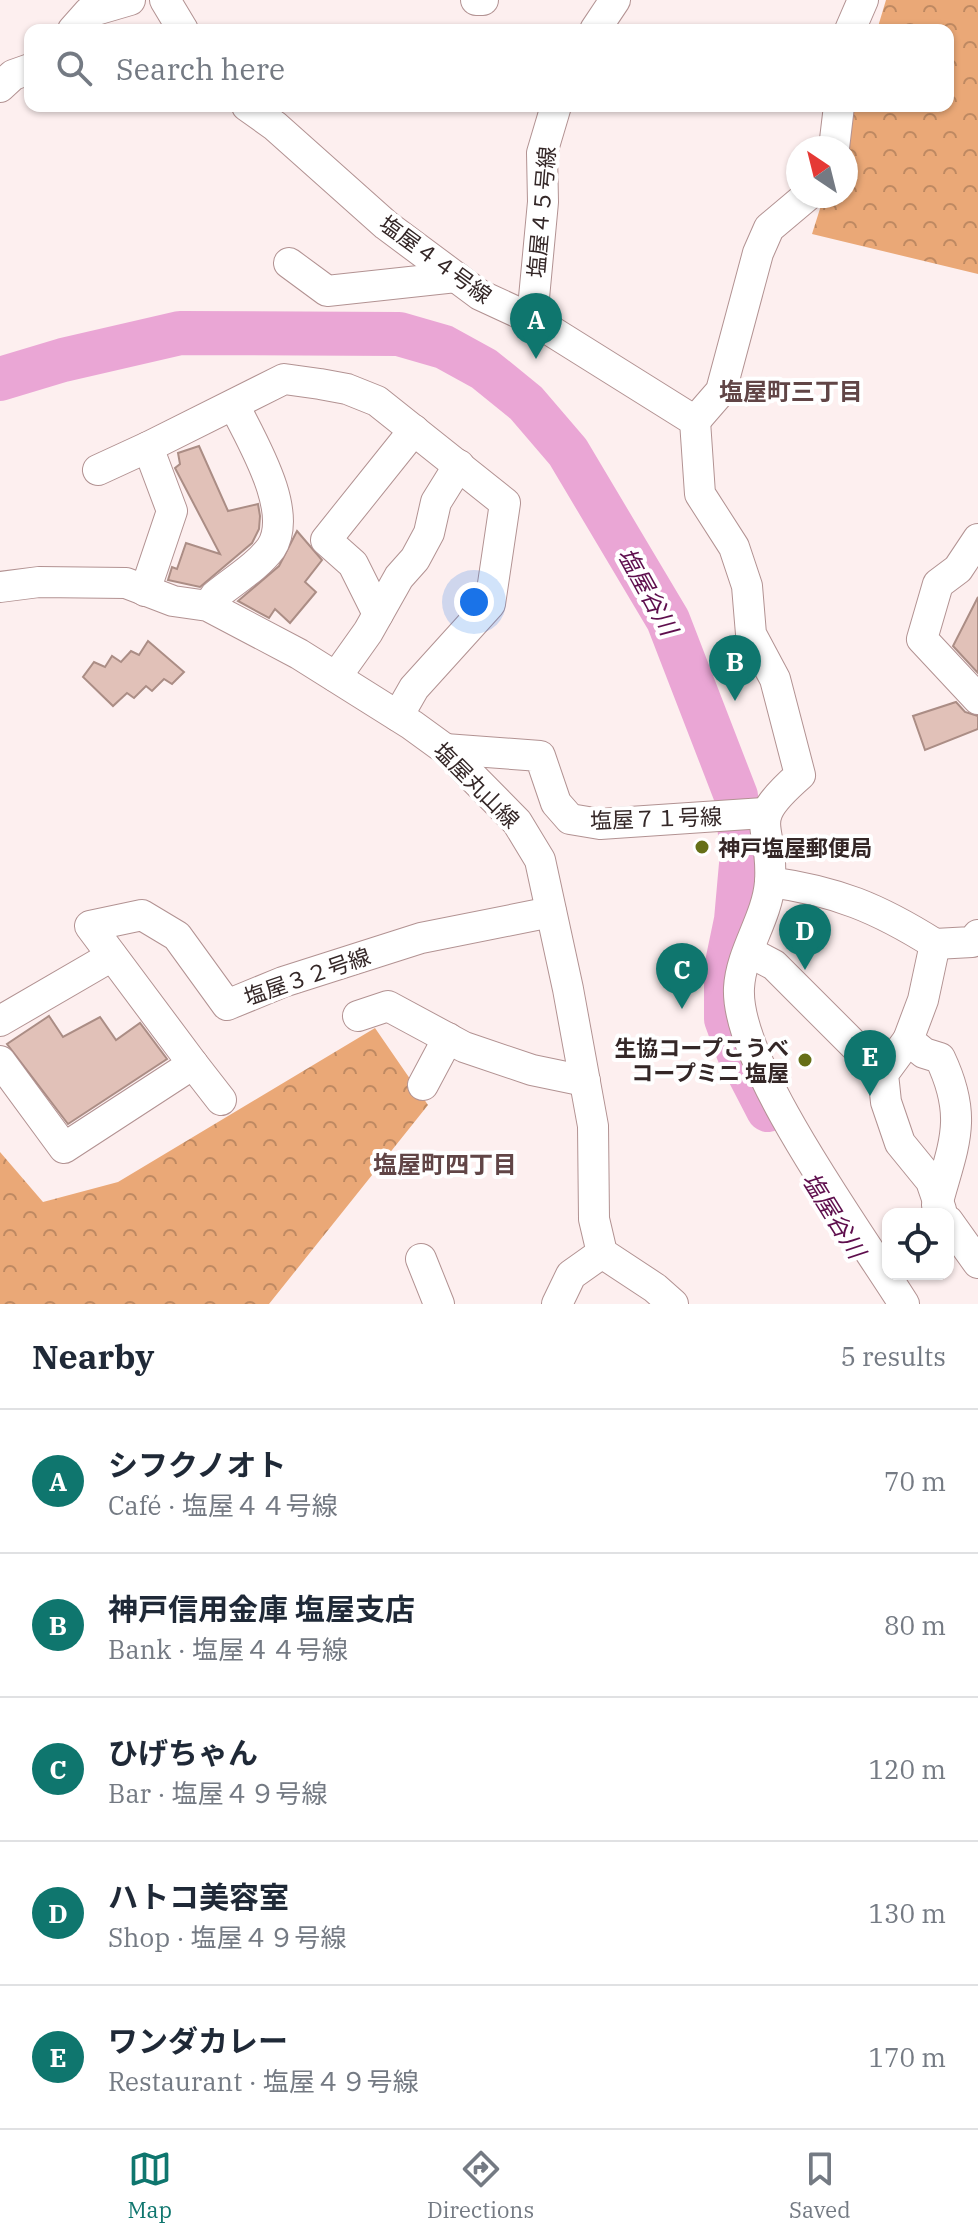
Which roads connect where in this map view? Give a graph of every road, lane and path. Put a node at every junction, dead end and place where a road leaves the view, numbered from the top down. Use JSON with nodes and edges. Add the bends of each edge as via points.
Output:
{"nodes":[{"id":1,"x":130,"y":0,"type":"edge"},
{"id":2,"x":165,"y":0,"type":"edge"},
{"id":3,"x":476,"y":0,"type":"edge"},
{"id":4,"x":483,"y":0,"type":"edge"},
{"id":5,"x":615,"y":0,"type":"edge"},
{"id":6,"x":863,"y":0,"type":"edge"},
{"id":7,"x":78,"y":24,"type":"edge"},
{"id":8,"x":179,"y":24,"type":"edge"},
{"id":9,"x":599,"y":24,"type":"edge"},
{"id":10,"x":853,"y":24,"type":"edge"},
{"id":11,"x":24,"y":71,"type":"edge"},
{"id":12,"x":0,"y":87,"type":"edge"},
{"id":13,"x":255,"y":112,"type":"edge"},
{"id":14,"x":554,"y":112,"type":"edge"},
{"id":15,"x":838,"y":112,"type":"edge"},
{"id":16,"x":835,"y":136,"type":"edge"},
{"id":17,"x":793,"y":208,"type":"edge"},
{"id":18,"x":289,"y":263,"type":"dead end"},
{"id":19,"x":456,"y":277,"type":"junction"},
{"id":20,"x":532,"y":319,"type":"junction"},
{"id":21,"x":234,"y":405,"type":"junction"},
{"id":22,"x":695,"y":421,"type":"junction"},
{"id":23,"x":414,"y":430,"type":"junction"},
{"id":24,"x":148,"y":447,"type":"junction"},
{"id":25,"x":459,"y":465,"type":"junction"},
{"id":26,"x":98,"y":470,"type":"dead end"},
{"id":27,"x":978,"y":539,"type":"edge"},
{"id":28,"x":0,"y":587,"type":"edge"},
{"id":29,"x":145,"y":591,"type":"junction"},
{"id":30,"x":208,"y":606,"type":"junction"},
{"id":31,"x":378,"y":614,"type":"junction"},
{"id":32,"x":336,"y":677,"type":"junction"},
{"id":33,"x":978,"y":699,"type":"edge"},
{"id":34,"x":398,"y":716,"type":"junction"},
{"id":35,"x":445,"y":749,"type":"junction"},
{"id":36,"x":759,"y":813,"type":"junction"},
{"id":37,"x":770,"y":882,"type":"junction"},
{"id":38,"x":551,"y":912,"type":"junction"},
{"id":39,"x":976,"y":941,"type":"edge"},
{"id":40,"x":935,"y":944,"type":"junction"},
{"id":41,"x":749,"y":952,"type":"junction"},
{"id":42,"x":112,"y":956,"type":"junction"},
{"id":43,"x":358,"y":1016,"type":"dead end"},
{"id":44,"x":0,"y":1021,"type":"edge"},
{"id":45,"x":448,"y":1038,"type":"junction"},
{"id":46,"x":908,"y":1040,"type":"junction"},
{"id":47,"x":0,"y":1061,"type":"edge"},
{"id":48,"x":193,"y":1064,"type":"junction"},
{"id":49,"x":883,"y":1074,"type":"junction"},
{"id":50,"x":585,"y":1081,"type":"junction"},
{"id":51,"x":423,"y":1085,"type":"dead end"},
{"id":52,"x":221,"y":1100,"type":"dead end"},
{"id":53,"x":941,"y":1208,"type":"edge"},
{"id":54,"x":944,"y":1208,"type":"edge"},
{"id":55,"x":954,"y":1229,"type":"edge"},
{"id":56,"x":602,"y":1253,"type":"junction"},
{"id":57,"x":421,"y":1259,"type":"dead end"},
{"id":58,"x":978,"y":1263,"type":"edge"},
{"id":59,"x":439,"y":1304,"type":"edge"},
{"id":60,"x":557,"y":1304,"type":"edge"},
{"id":61,"x":673,"y":1304,"type":"edge"},
{"id":62,"x":904,"y":1304,"type":"edge"}],
"edges":[{"from":1,"to":7,"type":"street","via":[[89,12]]},
{"from":2,"to":8,"type":"street"},
{"from":3,"to":4,"type":"street"},
{"from":5,"to":9,"type":"street"},
{"from":6,"to":10,"type":"street"},
{"from":11,"to":12,"type":"street"},
{"from":13,"to":19,"type":"street","name":"塩屋４４号線","via":[[386,225]]},
{"from":14,"to":20,"type":"street","name":"塩屋４５号線","via":[[542,153]]},
{"from":15,"to":16,"type":"street"},
{"from":17,"to":22,"type":"street","via":[[769,228],[721,391]]},
{"from":18,"to":19,"type":"street","via":[[321,300]]},
{"from":19,"to":20,"type":"street","name":"塩屋４４号線","via":[[480,295]]},
{"from":20,"to":22,"type":"street","name":"塩屋４４号線"},
{"from":21,"to":23,"type":"street","via":[[284,379],[347,389],[377,401]]},
{"from":21,"to":24,"type":"street"},
{"from":21,"to":30,"type":"street","via":[[263,465],[281,520],[272,546]]},
{"from":22,"to":36,"type":"street","via":[[700,494],[734,547],[747,586],[751,634],[775,679],[800,775]]},
{"from":23,"to":25,"type":"street"},
{"from":23,"to":31,"type":"street","via":[[326,540],[353,564]]},
{"from":24,"to":26,"type":"street"},
{"from":24,"to":29,"type":"street","via":[[172,511]]},
{"from":25,"to":31,"type":"street","via":[[436,502],[429,533],[415,559]]},
{"from":25,"to":34,"type":"street","via":[[505,503],[490,604],[414,688]]},
{"from":27,"to":33,"type":"street","via":[[958,569],[938,584],[922,639]]},
{"from":28,"to":29,"type":"street","name":"塩屋丸山線","via":[[126,583]]},
{"from":29,"to":30,"type":"street","name":"塩屋丸山線"},
{"from":30,"to":32,"type":"street","name":"塩屋丸山線"},
{"from":31,"to":32,"type":"street"},
{"from":32,"to":34,"type":"street","name":"塩屋丸山線"},
{"from":34,"to":35,"type":"street","name":"塩屋丸山線"},
{"from":35,"to":36,"type":"street","name":"塩屋７１号線","via":[[540,756],[556,803],[570,819],[600,824]]},
{"from":35,"to":38,"type":"street","name":"塩屋丸山線","via":[[517,822],[540,860]]},
{"from":36,"to":37,"type":"street"},
{"from":37,"to":40,"type":"street","via":[[854,899]]},
{"from":37,"to":41,"type":"street"},
{"from":38,"to":42,"type":"street","name":"塩屋３２号線","via":[[421,938],[227,1005],[177,936],[142,915],[90,926]]},
{"from":38,"to":50,"type":"street","name":"塩屋丸山線"},
{"from":39,"to":40,"type":"street"},
{"from":40,"to":46,"type":"street"},
{"from":41,"to":49,"type":"street","via":[[774,965]]},
{"from":41,"to":62,"type":"street","via":[[739,987],[745,1034],[789,1123]]},
{"from":42,"to":44,"type":"street"},
{"from":42,"to":48,"type":"street","name":"塩屋３２号線"},
{"from":43,"to":45,"type":"street","via":[[388,1006]]},
{"from":45,"to":50,"type":"street","via":[[532,1070]]},
{"from":45,"to":51,"type":"street"},
{"from":46,"to":49,"type":"street"},
{"from":46,"to":54,"type":"street","via":[[940,1058],[953,1086],[955,1150]]},
{"from":47,"to":48,"type":"street","via":[[64,1148]]},
{"from":48,"to":52,"type":"street","name":"塩屋３２号線"},
{"from":49,"to":53,"type":"street","via":[[900,1143],[931,1181]]},
{"from":50,"to":56,"type":"street","name":"塩屋丸山線","via":[[593,1126],[594,1219]]},
{"from":55,"to":58,"type":"street"},
{"from":56,"to":60,"type":"street","via":[[571,1275]]},
{"from":56,"to":61,"type":"street"},
{"from":57,"to":59,"type":"street"}]}
